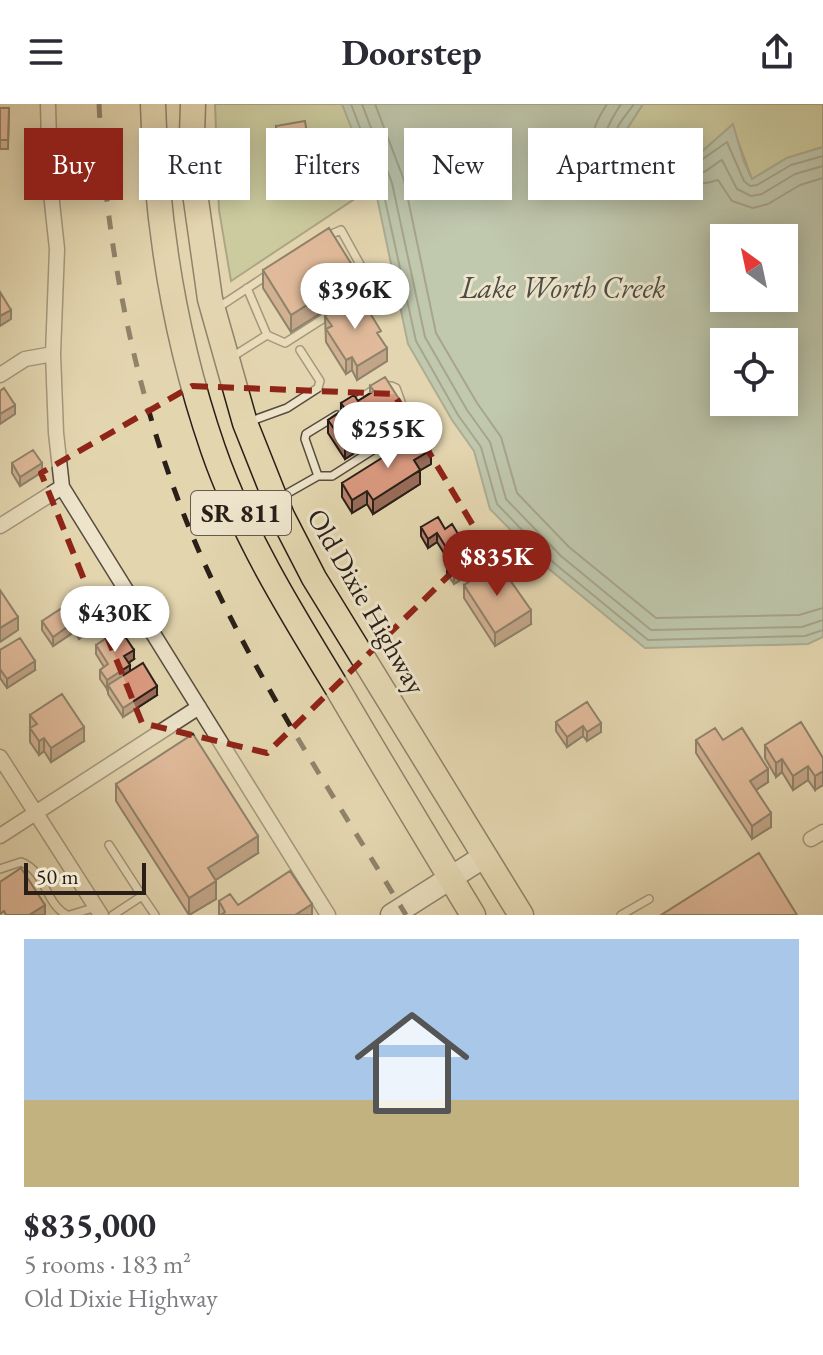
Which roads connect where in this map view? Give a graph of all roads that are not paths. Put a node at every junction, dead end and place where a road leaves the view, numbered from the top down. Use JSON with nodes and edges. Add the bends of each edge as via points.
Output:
{"nodes":[{"id":1,"x":48,"y":104,"type":"edge"},
{"id":2,"x":153,"y":104,"type":"edge"},
{"id":3,"x":193,"y":104,"type":"edge"},
{"id":4,"x":322,"y":239,"type":"edge"},
{"id":5,"x":272,"y":272,"type":"edge"},
{"id":6,"x":247,"y":288,"type":"junction"},
{"id":7,"x":213,"y":311,"type":"junction"},
{"id":8,"x":267,"y":335,"type":"junction"},
{"id":9,"x":300,"y":350,"type":"dead end"},
{"id":10,"x":53,"y":354,"type":"junction"},
{"id":11,"x":226,"y":361,"type":"junction"},
{"id":12,"x":0,"y":375,"type":"edge"},
{"id":13,"x":245,"y":423,"type":"junction"},
{"id":14,"x":318,"y":476,"type":"junction"},
{"id":15,"x":62,"y":487,"type":"junction"},
{"id":16,"x":275,"y":499,"type":"junction"},
{"id":17,"x":0,"y":526,"type":"edge"},
{"id":18,"x":199,"y":707,"type":"junction"},
{"id":19,"x":0,"y":757,"type":"edge"},
{"id":20,"x":37,"y":813,"type":"junction"},
{"id":21,"x":0,"y":836,"type":"edge"},
{"id":22,"x":109,"y":845,"type":"dead end"},
{"id":23,"x":485,"y":856,"type":"junction"},
{"id":24,"x":0,"y":869,"type":"edge"},
{"id":25,"x":451,"y":878,"type":"junction"},
{"id":26,"x":142,"y":896,"type":"junction"},
{"id":27,"x":649,"y":899,"type":"dead end"},
{"id":28,"x":98,"y":911,"type":"edge"},
{"id":29,"x":68,"y":915,"type":"edge"},
{"id":30,"x":113,"y":915,"type":"edge"},
{"id":31,"x":155,"y":915,"type":"edge"},
{"id":32,"x":328,"y":915,"type":"edge"},
{"id":33,"x":392,"y":915,"type":"edge"},
{"id":34,"x":473,"y":915,"type":"edge"},
{"id":35,"x":521,"y":915,"type":"edge"},
{"id":36,"x":621,"y":915,"type":"edge"}],
"edges":[{"from":1,"to":10,"type":"street","via":[[57,249]]},
{"from":2,"to":25,"type":"main road","number":"SR 811","via":[[163,252],[213,451],[291,612]]},
{"from":3,"to":7,"type":"main road","name":"Old Dixie Highway","number":"SR 811","via":[[191,165]]},
{"from":4,"to":8,"type":"lane","via":[[341,230],[368,285],[285,343]]},
{"from":5,"to":6,"type":"lane"},
{"from":6,"to":7,"type":"lane"},
{"from":6,"to":8,"type":"lane"},
{"from":7,"to":11,"type":"main road","name":"Old Dixie Highway","number":"SR 811"},
{"from":8,"to":11,"type":"lane"},
{"from":9,"to":13,"type":"lane","via":[[320,381],[318,388],[287,408]]},
{"from":10,"to":12,"type":"street","via":[[25,359]]},
{"from":10,"to":15,"type":"street"},
{"from":11,"to":13,"type":"main road","name":"Old Dixie Highway","number":"SR 811"},
{"from":13,"to":16,"type":"main road","name":"Old Dixie Highway","number":"SR 811"},
{"from":14,"to":14,"type":"lane","via":[[332,476],[376,448],[398,443],[409,432],[392,384],[385,383],[306,434],[305,446]]},
{"from":14,"to":16,"type":"lane"},
{"from":15,"to":17,"type":"street"},
{"from":15,"to":18,"type":"street"},
{"from":16,"to":23,"type":"main road","name":"Old Dixie Highway","number":"SR 811","via":[[314,578]]},
{"from":18,"to":20,"type":"street"},
{"from":18,"to":32,"type":"street"},
{"from":19,"to":20,"type":"street"},
{"from":20,"to":21,"type":"street"},
{"from":20,"to":28,"type":"street"},
{"from":22,"to":26,"type":"lane"},
{"from":23,"to":25,"type":"street"},
{"from":23,"to":35,"type":"main road","name":"Old Dixie Highway","number":"SR 811"},
{"from":24,"to":29,"type":"lane","via":[[21,862],[32,867],[59,910]]},
{"from":25,"to":33,"type":"street"},
{"from":25,"to":34,"type":"main road","number":"SR 811"},
{"from":26,"to":30,"type":"lane"},
{"from":26,"to":31,"type":"lane"},
{"from":27,"to":36,"type":"lane"},
{"from":28,"to":29,"type":"lane"}]}
